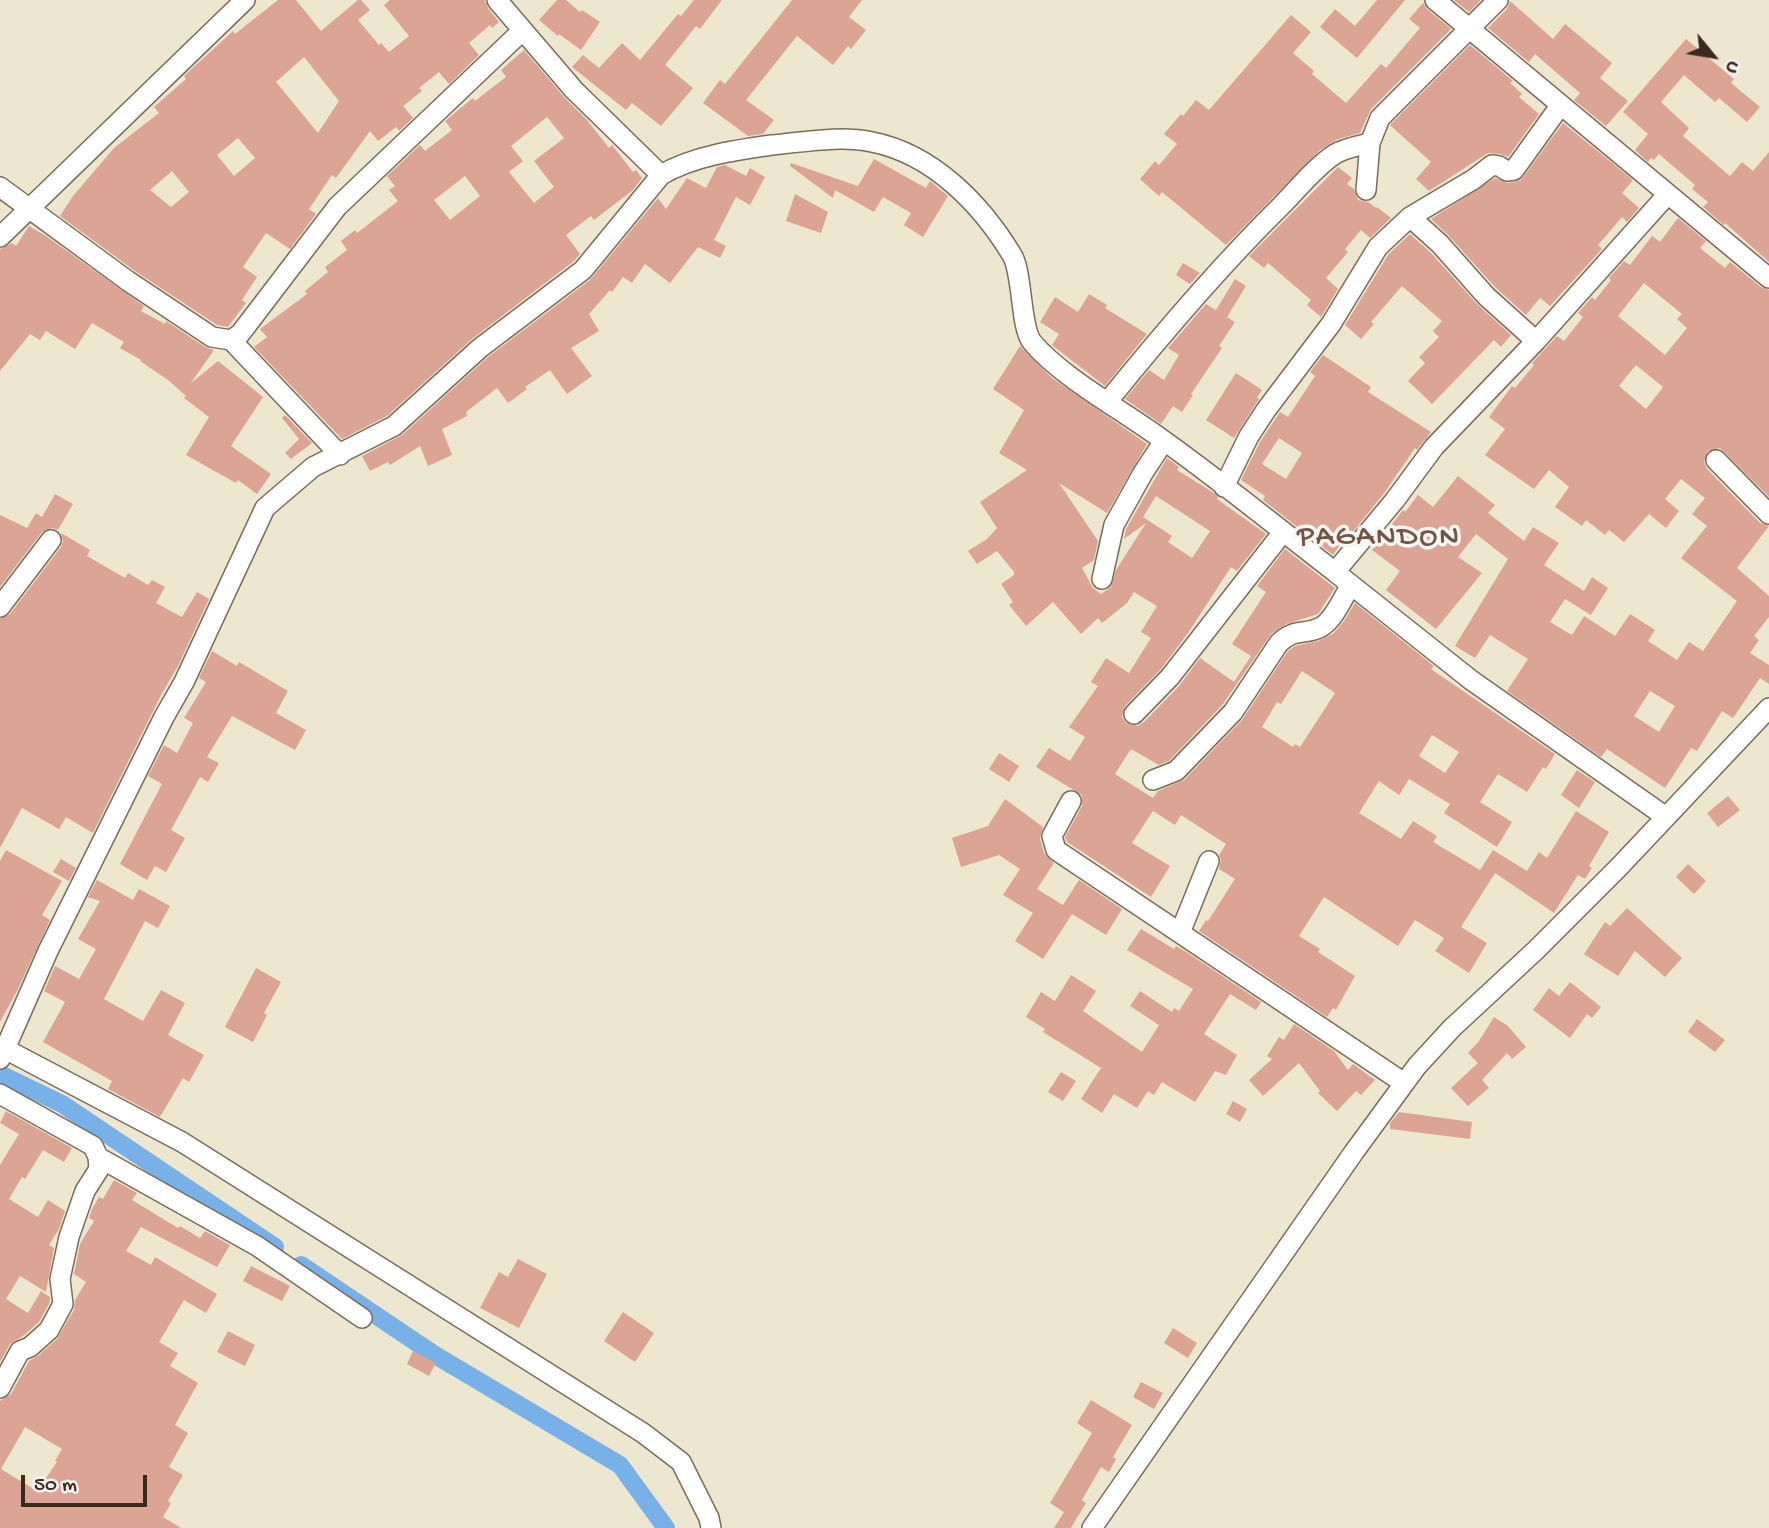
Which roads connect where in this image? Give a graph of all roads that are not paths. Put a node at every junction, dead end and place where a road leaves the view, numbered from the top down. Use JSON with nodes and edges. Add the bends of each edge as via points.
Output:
{"nodes":[{"id":1,"x":245,"y":0,"type":"edge"},
{"id":2,"x":497,"y":0,"type":"edge"},
{"id":3,"x":1435,"y":0,"type":"edge"},
{"id":4,"x":1499,"y":0,"type":"edge"},
{"id":5,"x":1468,"y":30,"type":"junction"},
{"id":6,"x":522,"y":31,"type":"junction"},
{"id":7,"x":1560,"y":106,"type":"junction"},
{"id":8,"x":1370,"y":143,"type":"junction"},
{"id":9,"x":661,"y":175,"type":"junction"},
{"id":10,"x":0,"y":187,"type":"edge"},
{"id":11,"x":1366,"y":190,"type":"dead end"},
{"id":12,"x":1668,"y":194,"type":"junction"},
{"id":13,"x":31,"y":209,"type":"junction"},
{"id":14,"x":1410,"y":217,"type":"junction"},
{"id":15,"x":0,"y":237,"type":"edge"},
{"id":16,"x":1769,"y":278,"type":"edge"},
{"id":17,"x":231,"y":340,"type":"junction"},
{"id":18,"x":1536,"y":341,"type":"junction"},
{"id":19,"x":1108,"y":401,"type":"junction"},
{"id":20,"x":1164,"y":440,"type":"junction"},
{"id":21,"x":340,"y":455,"type":"junction"},
{"id":22,"x":1716,"y":460,"type":"dead end"},
{"id":23,"x":1224,"y":487,"type":"junction"},
{"id":24,"x":1769,"y":514,"type":"edge"},
{"id":25,"x":1283,"y":532,"type":"junction"},
{"id":26,"x":51,"y":540,"type":"dead end"},
{"id":27,"x":1343,"y":578,"type":"junction"},
{"id":28,"x":1101,"y":579,"type":"dead end"},
{"id":29,"x":0,"y":607,"type":"edge"},
{"id":30,"x":1768,"y":709,"type":"edge"},
{"id":31,"x":1134,"y":714,"type":"dead end"},
{"id":32,"x":1153,"y":780,"type":"dead end"},
{"id":33,"x":1071,"y":801,"type":"dead end"},
{"id":34,"x":1666,"y":817,"type":"junction"},
{"id":35,"x":1209,"y":861,"type":"dead end"},
{"id":36,"x":1180,"y":933,"type":"junction"},
{"id":37,"x":1,"y":1053,"type":"edge"},
{"id":38,"x":1404,"y":1083,"type":"junction"},
{"id":39,"x":0,"y":1094,"type":"edge"},
{"id":40,"x":98,"y":1157,"type":"junction"},
{"id":41,"x":362,"y":1318,"type":"dead end"},
{"id":42,"x":0,"y":1388,"type":"edge"},
{"id":43,"x":711,"y":1528,"type":"edge"},
{"id":44,"x":1092,"y":1528,"type":"edge"}],
"edges":[{"from":1,"to":13,"type":"street"},
{"from":2,"to":6,"type":"street"},
{"from":3,"to":5,"type":"street"},
{"from":4,"to":5,"type":"street"},
{"from":5,"to":7,"type":"street"},
{"from":5,"to":8,"type":"street","via":[[1388,109]]},
{"from":6,"to":9,"type":"street","via":[[574,90]]},
{"from":6,"to":17,"type":"street","via":[[337,206]]},
{"from":7,"to":12,"type":"street"},
{"from":7,"to":14,"type":"street","via":[[1514,170],[1492,165]]},
{"from":8,"to":11,"type":"street"},
{"from":8,"to":19,"type":"street","via":[[1332,156],[1232,255]]},
{"from":9,"to":19,"type":"street","via":[[678,165],[749,148],[821,140],[871,141],[903,151],[938,170],[992,224],[1015,259],[1030,340],[1060,368]]},
{"from":9,"to":21,"type":"street","via":[[583,270],[480,348],[394,426]]},
{"from":10,"to":13,"type":"street"},
{"from":12,"to":16,"type":"street"},
{"from":12,"to":18,"type":"street"},
{"from":13,"to":15,"type":"street"},
{"from":13,"to":17,"type":"street","via":[[212,337]]},
{"from":14,"to":18,"type":"street"},
{"from":14,"to":23,"type":"street","via":[[1378,247],[1325,332],[1249,436]]},
{"from":17,"to":21,"type":"street"},
{"from":18,"to":27,"type":"street","via":[[1434,447]]},
{"from":19,"to":20,"type":"street"},
{"from":20,"to":23,"type":"street"},
{"from":20,"to":28,"type":"street","via":[[1114,525]]},
{"from":21,"to":37,"type":"street","via":[[313,467],[265,508]]},
{"from":22,"to":24,"type":"street"},
{"from":23,"to":25,"type":"street"},
{"from":25,"to":27,"type":"street"},
{"from":25,"to":31,"type":"street","via":[[1170,677]]},
{"from":26,"to":29,"type":"street"},
{"from":27,"to":32,"type":"street","via":[[1326,623],[1289,634],[1279,643],[1233,712],[1176,771]]},
{"from":27,"to":34,"type":"street","via":[[1471,680]]},
{"from":30,"to":34,"type":"street"},
{"from":33,"to":36,"type":"street","via":[[1052,836],[1056,850]]},
{"from":34,"to":38,"type":"street","via":[[1442,1038]]},
{"from":35,"to":36,"type":"street"},
{"from":36,"to":38,"type":"street"},
{"from":37,"to":43,"type":"street","via":[[182,1142],[643,1433],[681,1462]]},
{"from":38,"to":44,"type":"street"},
{"from":39,"to":40,"type":"street","via":[[93,1146]]},
{"from":40,"to":41,"type":"street","via":[[257,1246]]},
{"from":40,"to":42,"type":"street","via":[[99,1169],[85,1191],[69,1237],[61,1279],[63,1304],[49,1329],[20,1352]]}]}
